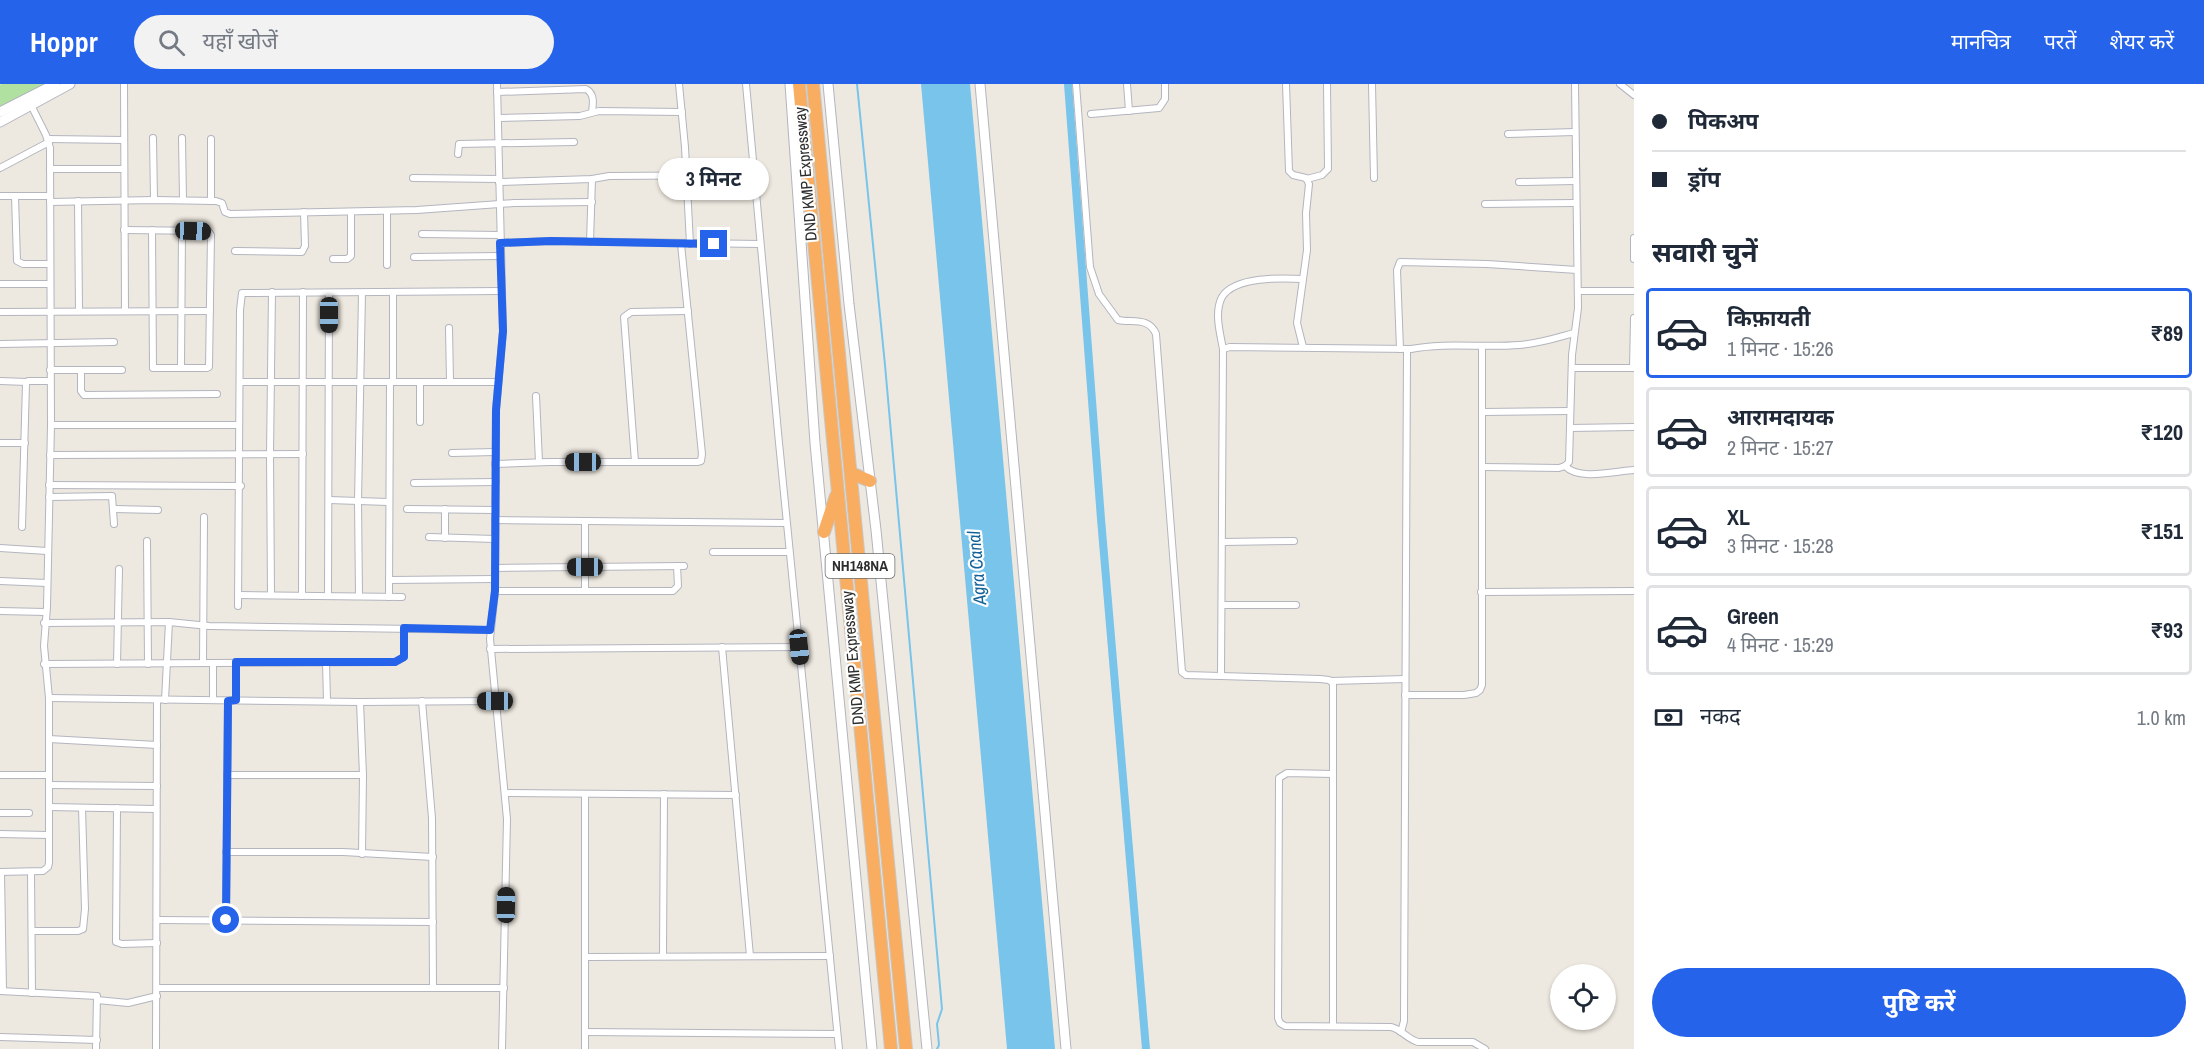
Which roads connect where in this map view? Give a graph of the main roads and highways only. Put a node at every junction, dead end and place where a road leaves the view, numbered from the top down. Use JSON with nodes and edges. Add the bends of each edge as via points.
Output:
{"nodes":[{"id":1,"x":799,"y":84,"type":"edge"},
{"id":2,"x":813,"y":84,"type":"edge"},
{"id":3,"x":851,"y":473,"type":"junction"},
{"id":4,"x":870,"y":481,"type":"road end"},
{"id":5,"x":837,"y":492,"type":"junction"},
{"id":6,"x":824,"y":532,"type":"road end"},
{"id":7,"x":891,"y":1049,"type":"edge"},
{"id":8,"x":906,"y":1049,"type":"edge"}],
"edges":[{"from":1,"to":5,"type":"highway","name":"DND KMP Expressway","number":"NH148NA"},
{"from":2,"to":3,"type":"highway","name":"DND KMP Expressway","number":"NH148NA"},
{"from":3,"to":4,"type":"highway"},
{"from":3,"to":8,"type":"highway","name":"DND KMP Expressway","number":"NH148NA"},
{"from":5,"to":6,"type":"highway"},
{"from":5,"to":7,"type":"highway","name":"DND KMP Expressway","number":"NH148NA"}]}
